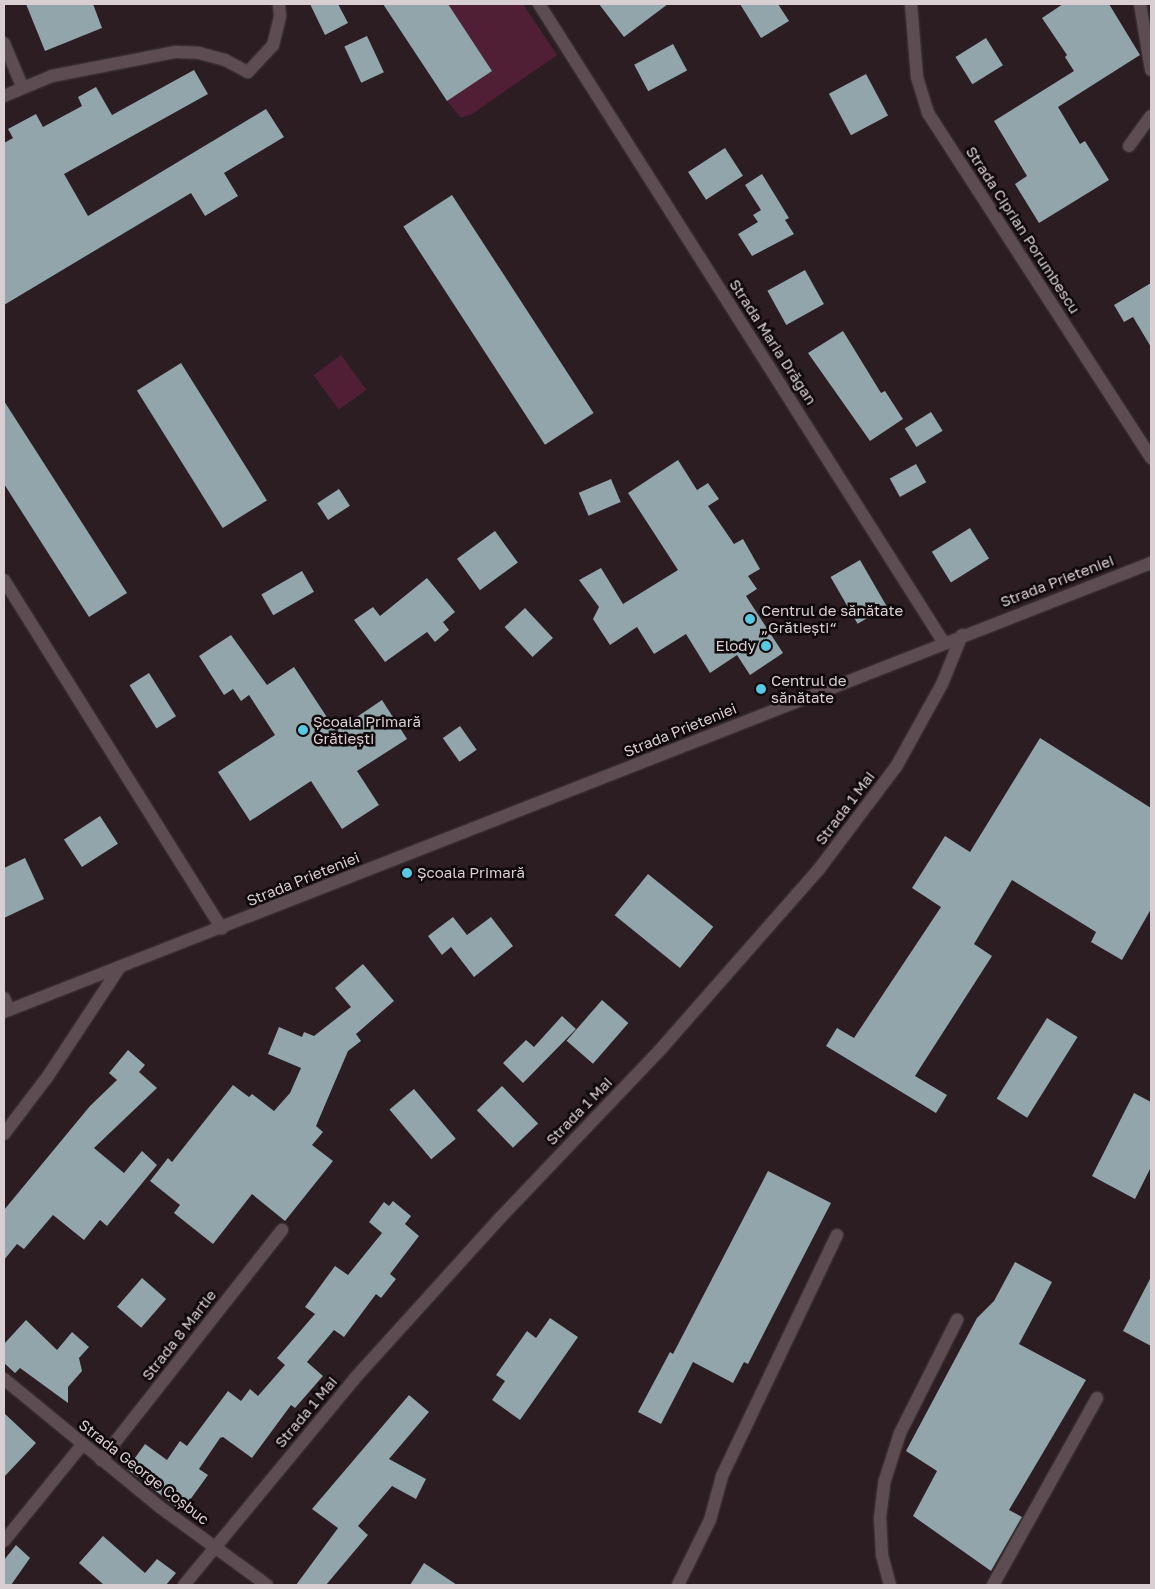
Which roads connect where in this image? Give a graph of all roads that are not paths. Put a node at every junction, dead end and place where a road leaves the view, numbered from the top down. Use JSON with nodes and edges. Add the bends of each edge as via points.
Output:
{"nodes":[{"id":1,"x":279,"y":4,"type":"edge"},
{"id":2,"x":539,"y":4,"type":"edge"},
{"id":3,"x":911,"y":4,"type":"edge"},
{"id":4,"x":1140,"y":4,"type":"edge"},
{"id":5,"x":4,"y":43,"type":"edge"},
{"id":6,"x":1151,"y":70,"type":"edge"},
{"id":7,"x":22,"y":86,"type":"junction"},
{"id":8,"x":4,"y":96,"type":"edge"},
{"id":9,"x":1151,"y":116,"type":"edge"},
{"id":10,"x":1129,"y":146,"type":"dead end"},
{"id":11,"x":1151,"y":452,"type":"edge"},
{"id":12,"x":1151,"y":563,"type":"edge"},
{"id":13,"x":4,"y":580,"type":"edge"},
{"id":14,"x":962,"y":635,"type":"junction"},
{"id":15,"x":944,"y":642,"type":"junction"},
{"id":16,"x":222,"y":929,"type":"junction"},
{"id":17,"x":120,"y":967,"type":"junction"},
{"id":18,"x":5,"y":1006,"type":"edge"},
{"id":19,"x":4,"y":1134,"type":"edge"},
{"id":20,"x":282,"y":1230,"type":"dead end"},
{"id":21,"x":837,"y":1235,"type":"dead end"},
{"id":22,"x":956,"y":1320,"type":"dead end"},
{"id":23,"x":4,"y":1379,"type":"edge"},
{"id":24,"x":1097,"y":1398,"type":"dead end"},
{"id":25,"x":82,"y":1445,"type":"junction"},
{"id":26,"x":102,"y":1460,"type":"junction"},
{"id":27,"x":4,"y":1541,"type":"edge"},
{"id":28,"x":214,"y":1548,"type":"junction"},
{"id":29,"x":184,"y":1585,"type":"edge"},
{"id":30,"x":267,"y":1585,"type":"edge"},
{"id":31,"x":678,"y":1585,"type":"edge"},
{"id":32,"x":890,"y":1585,"type":"edge"},
{"id":33,"x":993,"y":1585,"type":"edge"}],
"edges":[{"from":1,"to":7,"type":"street","via":[[280,16],[273,45],[248,72],[208,55],[176,52],[52,76]]},
{"from":2,"to":15,"type":"street","name":"Strada Maria Drăgan"},
{"from":3,"to":11,"type":"street","name":"Strada Ciprian Porumbescu","via":[[917,77],[928,113]]},
{"from":4,"to":6,"type":"street"},
{"from":5,"to":7,"type":"street"},
{"from":7,"to":8,"type":"street"},
{"from":9,"to":10,"type":"street"},
{"from":12,"to":14,"type":"street","name":"Strada Prieteniei"},
{"from":13,"to":16,"type":"street"},
{"from":14,"to":15,"type":"street","name":"Strada Prieteniei"},
{"from":14,"to":28,"type":"street","name":"Strada 1 Mai","via":[[942,684],[896,766],[819,869],[660,1050],[501,1217],[355,1378]]},
{"from":15,"to":16,"type":"street","name":"Strada Prieteniei"},
{"from":16,"to":17,"type":"street","name":"Strada Prieteniei"},
{"from":17,"to":18,"type":"street","name":"Strada Prieteniei"},
{"from":17,"to":19,"type":"street","via":[[48,1076]]},
{"from":20,"to":26,"type":"street","name":"Strada 8 Martie"},
{"from":21,"to":31,"type":"street","via":[[722,1476],[710,1520]]},
{"from":22,"to":32,"type":"street","via":[[900,1433],[885,1480],[880,1527],[882,1555]]},
{"from":23,"to":25,"type":"street","name":"Strada George Coșbuc"},
{"from":24,"to":33,"type":"street"},
{"from":25,"to":26,"type":"street","name":"Strada George Coșbuc"},
{"from":25,"to":27,"type":"street"},
{"from":26,"to":28,"type":"street","name":"Strada George Coșbuc"},
{"from":28,"to":29,"type":"street","name":"Strada 1 Mai"},
{"from":28,"to":30,"type":"street","name":"Strada George Coșbuc"}]}
